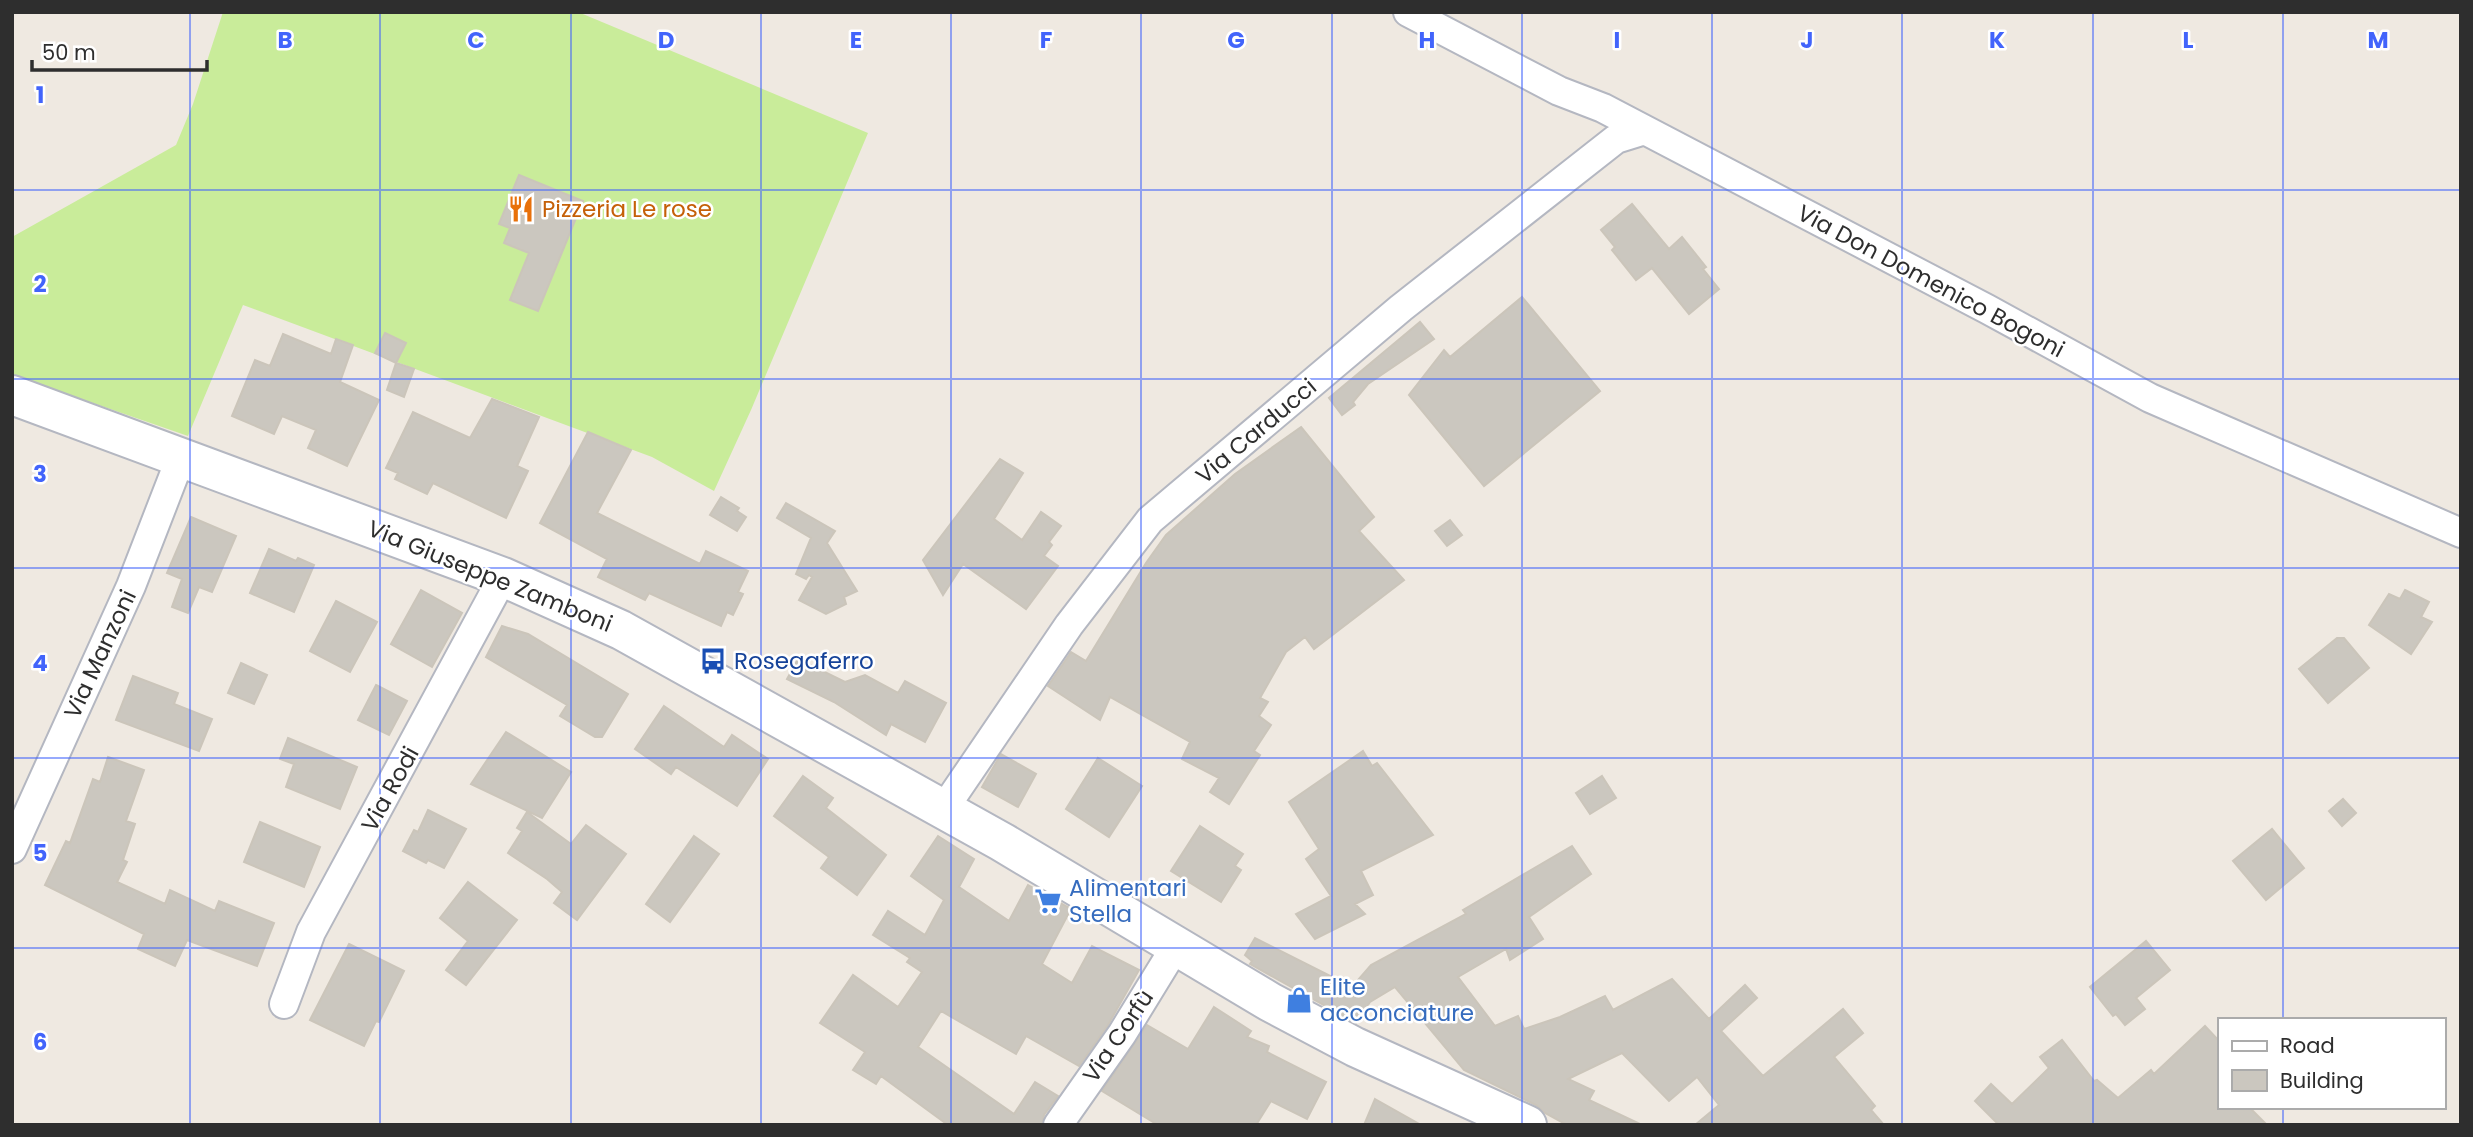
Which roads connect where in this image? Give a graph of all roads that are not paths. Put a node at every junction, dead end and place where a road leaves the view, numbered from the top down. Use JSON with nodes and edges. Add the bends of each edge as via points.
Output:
{"nodes":[{"id":1,"x":1408,"y":12,"type":"edge"},
{"id":2,"x":1645,"y":130,"type":"junction"},
{"id":3,"x":12,"y":395,"type":"edge"},
{"id":4,"x":181,"y":457,"type":"junction"},
{"id":5,"x":2461,"y":533,"type":"edge"},
{"id":6,"x":503,"y":577,"type":"junction"},
{"id":7,"x":943,"y":810,"type":"junction"},
{"id":8,"x":12,"y":849,"type":"edge"},
{"id":9,"x":1176,"y":946,"type":"junction"},
{"id":10,"x":284,"y":1004,"type":"dead end"},
{"id":11,"x":1058,"y":1125,"type":"edge"},
{"id":12,"x":1527,"y":1125,"type":"edge"}],
"edges":[{"from":1,"to":2,"type":"street","name":"Via Don Domenico Bogoni"},
{"from":2,"to":5,"type":"street","name":"Via Don Domenico Bogoni","via":[[2150,398]]},
{"from":2,"to":7,"type":"street","name":"Via Carducci","via":[[1616,139],[1412,299],[1150,520],[1069,625]]},
{"from":3,"to":4,"type":"street","name":"Via Giuseppe Zamboni"},
{"from":4,"to":6,"type":"street","name":"Via Giuseppe Zamboni"},
{"from":4,"to":8,"type":"street","name":"Via Manzoni","via":[[131,586]]},
{"from":6,"to":7,"type":"street","name":"Via Giuseppe Zamboni","via":[[621,630]]},
{"from":6,"to":10,"type":"street","name":"Via Rodi","via":[[311,932]]},
{"from":7,"to":9,"type":"street","name":"Via Giuseppe Zamboni"},
{"from":9,"to":11,"type":"street","name":"Via Corfù"},
{"from":9,"to":12,"type":"street","name":"Via Giuseppe Zamboni","via":[[1355,1047]]}]}
